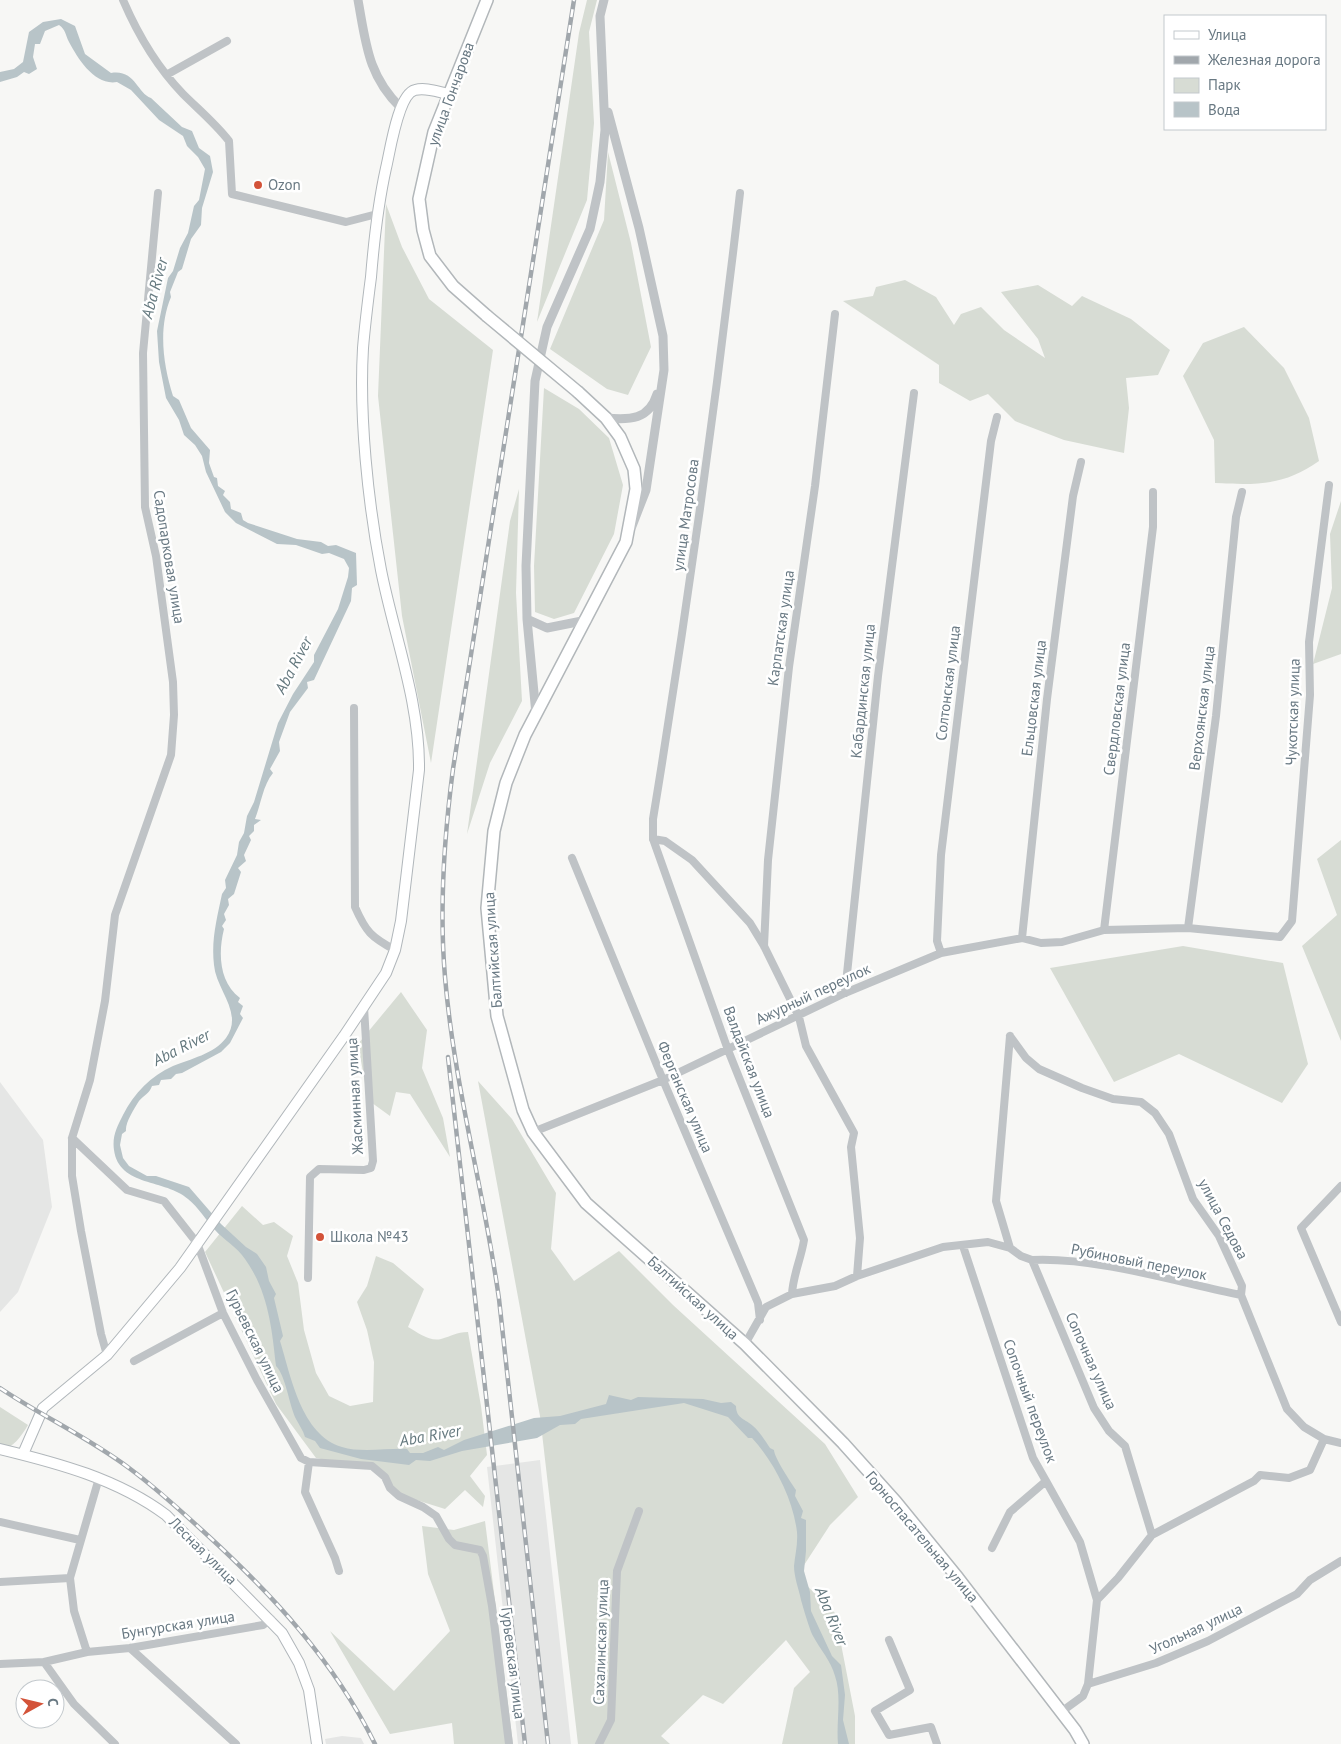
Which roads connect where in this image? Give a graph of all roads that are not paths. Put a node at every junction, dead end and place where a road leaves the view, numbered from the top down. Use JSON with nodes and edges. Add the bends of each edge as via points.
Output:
{"nodes":[{"id":1,"x":358,"y":0,"type":"edge"},
{"id":2,"x":487,"y":0,"type":"edge"},
{"id":3,"x":604,"y":0,"type":"edge"},
{"id":4,"x":126,"y":1,"type":"edge"},
{"id":5,"x":227,"y":41,"type":"dead end"},
{"id":6,"x":168,"y":74,"type":"junction"},
{"id":7,"x":448,"y":94,"type":"junction"},
{"id":8,"x":604,"y":95,"type":"junction"},
{"id":9,"x":401,"y":108,"type":"junction"},
{"id":10,"x":740,"y":193,"type":"dead end"},
{"id":11,"x":158,"y":194,"type":"dead end"},
{"id":12,"x":377,"y":214,"type":"junction"},
{"id":13,"x":835,"y":314,"type":"dead end"},
{"id":14,"x":664,"y":370,"type":"junction"},
{"id":15,"x":578,"y":392,"type":"joint"},
{"id":16,"x":914,"y":393,"type":"dead end"},
{"id":17,"x":997,"y":417,"type":"dead end"},
{"id":18,"x":606,"y":418,"type":"junction"},
{"id":19,"x":1081,"y":462,"type":"dead end"},
{"id":20,"x":1329,"y":485,"type":"dead end"},
{"id":21,"x":1153,"y":492,"type":"dead end"},
{"id":22,"x":1242,"y":492,"type":"dead end"},
{"id":23,"x":626,"y":542,"type":"junction"},
{"id":24,"x":528,"y":619,"type":"junction"},
{"id":25,"x":587,"y":620,"type":"junction"},
{"id":26,"x":354,"y":708,"type":"dead end"},
{"id":27,"x":536,"y":714,"type":"junction"},
{"id":28,"x":653,"y":839,"type":"junction"},
{"id":29,"x":572,"y":858,"type":"dead end"},
{"id":30,"x":1188,"y":928,"type":"junction"},
{"id":31,"x":1104,"y":930,"type":"junction"},
{"id":32,"x":1022,"y":938,"type":"junction"},
{"id":33,"x":764,"y":946,"type":"junction"},
{"id":34,"x":395,"y":950,"type":"junction"},
{"id":35,"x":941,"y":953,"type":"junction"},
{"id":36,"x":846,"y":993,"type":"junction"},
{"id":37,"x":364,"y":1007,"type":"junction"},
{"id":38,"x":799,"y":1017,"type":"junction"},
{"id":39,"x":728,"y":1050,"type":"junction"},
{"id":40,"x":663,"y":1080,"type":"junction"},
{"id":41,"x":533,"y":1132,"type":"junction"},
{"id":42,"x":72,"y":1138,"type":"junction"},
{"id":43,"x":1341,"y":1186,"type":"edge"},
{"id":44,"x":199,"y":1240,"type":"junction"},
{"id":45,"x":962,"y":1246,"type":"junction"},
{"id":46,"x":1010,"y":1248,"type":"junction"},
{"id":47,"x":1032,"y":1260,"type":"junction"},
{"id":48,"x":857,"y":1276,"type":"junction"},
{"id":49,"x":308,"y":1278,"type":"dead end"},
{"id":50,"x":792,"y":1294,"type":"junction"},
{"id":51,"x":1241,"y":1295,"type":"junction"},
{"id":52,"x":223,"y":1313,"type":"junction"},
{"id":53,"x":760,"y":1320,"type":"junction"},
{"id":54,"x":1341,"y":1322,"type":"edge"},
{"id":55,"x":744,"y":1344,"type":"junction"},
{"id":56,"x":107,"y":1355,"type":"junction"},
{"id":57,"x":134,"y":1361,"type":"dead end"},
{"id":58,"x":1324,"y":1439,"type":"junction"},
{"id":59,"x":1341,"y":1443,"type":"edge"},
{"id":60,"x":0,"y":1449,"type":"edge"},
{"id":61,"x":22,"y":1454,"type":"junction"},
{"id":62,"x":309,"y":1462,"type":"junction"},
{"id":63,"x":99,"y":1478,"type":"junction"},
{"id":64,"x":1046,"y":1481,"type":"junction"},
{"id":65,"x":639,"y":1511,"type":"dead end"},
{"id":66,"x":0,"y":1522,"type":"edge"},
{"id":67,"x":1152,"y":1535,"type":"junction"},
{"id":68,"x":80,"y":1540,"type":"junction"},
{"id":69,"x":992,"y":1548,"type":"dead end"},
{"id":70,"x":1341,"y":1561,"type":"edge"},
{"id":71,"x":339,"y":1572,"type":"dead end"},
{"id":72,"x":70,"y":1578,"type":"junction"},
{"id":73,"x":0,"y":1582,"type":"edge"},
{"id":74,"x":1097,"y":1600,"type":"junction"},
{"id":75,"x":271,"y":1619,"type":"junction"},
{"id":76,"x":889,"y":1640,"type":"dead end"},
{"id":77,"x":130,"y":1648,"type":"junction"},
{"id":78,"x":87,"y":1652,"type":"junction"},
{"id":79,"x":44,"y":1662,"type":"junction"},
{"id":80,"x":0,"y":1664,"type":"edge"},
{"id":81,"x":1088,"y":1684,"type":"junction"},
{"id":82,"x":1061,"y":1712,"type":"junction"},
{"id":83,"x":116,"y":1744,"type":"edge"},
{"id":84,"x":236,"y":1744,"type":"edge"},
{"id":85,"x":317,"y":1744,"type":"edge"},
{"id":86,"x":509,"y":1744,"type":"edge"},
{"id":87,"x":599,"y":1744,"type":"edge"},
{"id":88,"x":937,"y":1744,"type":"edge"},
{"id":89,"x":1083,"y":1744,"type":"edge"}],
"edges":[{"from":1,"to":9,"type":"street","via":[[366,48],[380,84]]},
{"from":2,"to":7,"type":"main road","name":"улица Гончарова"},
{"from":3,"to":8,"type":"street","via":[[600,16]]},
{"from":4,"to":6,"type":"street","via":[[137,33]]},
{"from":5,"to":6,"type":"street"},
{"from":6,"to":12,"type":"street","via":[[229,141],[232,194],[346,222]]},
{"from":7,"to":9,"type":"main road","via":[[413,90]]},
{"from":7,"to":15,"type":"main road","name":"улица Гончарова","bridge":true,"via":[[434,132],[419,199],[422,230],[430,256],[453,286]]},
{"from":8,"to":14,"type":"street","via":[[658,308]]},
{"from":8,"to":24,"type":"street","via":[[605,130],[600,182],[590,229],[547,327],[535,381],[526,566]]},
{"from":9,"to":12,"type":"main road"},
{"from":10,"to":28,"type":"street","name":"улица Матросова","via":[[715,403],[686,617],[653,819]]},
{"from":11,"to":42,"type":"street","name":"Садопарковая улица","via":[[144,353],[145,507],[157,566],[173,682],[171,755],[115,915],[105,1001],[90,1080]]},
{"from":12,"to":34,"type":"main road","via":[[363,348],[366,452],[381,568],[420,749]]},
{"from":13,"to":33,"type":"street","name":"Карпатская улица","via":[[789,667],[768,860]]},
{"from":14,"to":18,"type":"street","via":[[649,411],[630,419]]},
{"from":14,"to":23,"type":"street","via":[[646,490]]},
{"from":15,"to":18,"type":"main road","name":"Балтийская улица"},
{"from":16,"to":36,"type":"street","name":"Кабардинская улица","via":[[878,676]]},
{"from":17,"to":35,"type":"street","name":"Солтонская улица","via":[[991,441],[941,855],[937,941]]},
{"from":18,"to":23,"type":"main road","name":"Балтийская улица","via":[[620,437],[634,469],[636,489]]},
{"from":19,"to":32,"type":"street","name":"Ельцовская улица","via":[[1073,496],[1047,699]]},
{"from":20,"to":30,"type":"street","name":"Чукотская улица","via":[[1308,642],[1310,695],[1292,920],[1280,937]]},
{"from":21,"to":31,"type":"street","name":"Свердловская улица","via":[[1153,527]]},
{"from":22,"to":30,"type":"street","name":"Верхоянская улица","via":[[1236,517],[1216,716]]},
{"from":23,"to":25,"type":"main road","name":"Балтийская улица"},
{"from":24,"to":25,"type":"street","via":[[547,628]]},
{"from":24,"to":27,"type":"street"},
{"from":25,"to":27,"type":"main road","name":"Балтийская улица"},
{"from":26,"to":34,"type":"street","via":[[355,907],[365,929]]},
{"from":27,"to":41,"type":"main road","name":"Балтийская улица","via":[[524,735],[506,783],[494,831],[487,908],[497,1016],[523,1110]]},
{"from":28,"to":33,"type":"street","name":"Карпатская улица","via":[[664,841],[692,860],[750,923]]},
{"from":28,"to":39,"type":"street","name":"Валдайская улица"},
{"from":29,"to":40,"type":"street","name":"Ферганская улица"},
{"from":30,"to":31,"type":"street"},
{"from":31,"to":32,"type":"street","via":[[1062,942],[1041,944]]},
{"from":32,"to":35,"type":"street","name":"Ажурный переулок"},
{"from":33,"to":38,"type":"street","name":"Карпатская улица"},
{"from":34,"to":37,"type":"main road","via":[[386,973]]},
{"from":35,"to":36,"type":"street","name":"Ажурный переулок"},
{"from":36,"to":38,"type":"street","name":"Ажурный переулок"},
{"from":37,"to":44,"type":"main road"},
{"from":37,"to":49,"type":"street","name":"Жасминная улица","via":[[373,1161],[371,1168],[364,1170],[319,1169],[310,1177]]},
{"from":38,"to":39,"type":"street","name":"Ажурный переулок"},
{"from":38,"to":48,"type":"street","name":"Карпатская улица","via":[[806,1046],[854,1133],[851,1148],[860,1238]]},
{"from":39,"to":40,"type":"street","name":"Ажурный переулок"},
{"from":39,"to":50,"type":"street","name":"Валдайская улица","via":[[804,1240]]},
{"from":40,"to":41,"type":"street","name":"Ажурный переулок"},
{"from":40,"to":53,"type":"street","name":"Ферганская улица","via":[[758,1303]]},
{"from":41,"to":55,"type":"main road","name":"Балтийская улица","via":[[586,1203]]},
{"from":42,"to":44,"type":"street","name":"Гурьевская улица","via":[[127,1190],[164,1201]]},
{"from":42,"to":56,"type":"street","via":[[72,1176],[100,1334]]},
{"from":43,"to":54,"type":"street","via":[[1301,1228]]},
{"from":44,"to":52,"type":"street","name":"Гурьевская улица"},
{"from":44,"to":56,"type":"main road","via":[[180,1268]]},
{"from":45,"to":46,"type":"street","via":[[988,1242]]},
{"from":45,"to":48,"type":"street","via":[[943,1247]]},
{"from":45,"to":64,"type":"street","name":"Сопочный переулок","via":[[1034,1458]]},
{"from":46,"to":47,"type":"street"},
{"from":46,"to":51,"type":"street","name":"улица Седова","via":[[996,1201],[1010,1036],[1026,1058],[1039,1069],[1113,1100],[1141,1102],[1156,1113],[1169,1134],[1193,1199],[1219,1236],[1242,1286]]},
{"from":47,"to":51,"type":"street","name":"Рубиновый переулок","via":[[1109,1267]]},
{"from":47,"to":67,"type":"street","name":"Сопочная улица","via":[[1094,1408],[1109,1431],[1125,1446]]},
{"from":48,"to":50,"type":"street","via":[[835,1286]]},
{"from":50,"to":53,"type":"street","via":[[766,1307]]},
{"from":51,"to":58,"type":"street","name":"улица Седова","via":[[1287,1410],[1304,1427]]},
{"from":52,"to":57,"type":"street"},
{"from":52,"to":62,"type":"street","name":"Гурьевская улица","via":[[301,1458]]},
{"from":53,"to":55,"type":"street"},
{"from":55,"to":82,"type":"main road","name":"Горноспасательная улица","via":[[843,1443],[896,1502]]},
{"from":56,"to":61,"type":"main road","via":[[43,1408]]},
{"from":58,"to":59,"type":"street","name":"улица Седова"},
{"from":58,"to":67,"type":"street","via":[[1310,1470],[1289,1478],[1260,1474]]},
{"from":60,"to":61,"type":"main road","name":"Лесная улица"},
{"from":61,"to":63,"type":"main road","name":"Лесная улица"},
{"from":62,"to":71,"type":"street","via":[[306,1492]]},
{"from":62,"to":86,"type":"street","name":"Гурьевская улица","via":[[372,1466],[399,1496],[436,1516],[455,1545],[480,1550],[492,1606]]},
{"from":63,"to":68,"type":"street"},
{"from":63,"to":75,"type":"main road","name":"Лесная улица","via":[[147,1500],[166,1515]]},
{"from":64,"to":69,"type":"street","name":"Сопочный переулок","via":[[1010,1512]]},
{"from":64,"to":74,"type":"street","via":[[1080,1542]]},
{"from":65,"to":87,"type":"street","name":"Сахалинская улица","via":[[617,1571],[612,1720]]},
{"from":66,"to":68,"type":"street"},
{"from":67,"to":74,"type":"street"},
{"from":68,"to":72,"type":"street"},
{"from":70,"to":81,"type":"street","name":"Угольная улица","via":[[1310,1580],[1296,1594],[1208,1641],[1156,1663]]},
{"from":72,"to":73,"type":"street"},
{"from":72,"to":78,"type":"street","via":[[74,1611]]},
{"from":74,"to":81,"type":"street"},
{"from":75,"to":77,"type":"street","name":"Бунгурская улица","via":[[264,1625]]},
{"from":75,"to":85,"type":"main road","name":"Лесная улица","via":[[300,1663],[309,1690]]},
{"from":76,"to":88,"type":"street","via":[[910,1690],[874,1711],[889,1735],[931,1727]]},
{"from":77,"to":78,"type":"street","name":"Бунгурская улица"},
{"from":77,"to":84,"type":"street"},
{"from":78,"to":79,"type":"street","name":"Бунгурская улица"},
{"from":79,"to":80,"type":"street","name":"Бунгурская улица"},
{"from":79,"to":83,"type":"street","via":[[74,1704]]},
{"from":81,"to":82,"type":"street","via":[[1083,1696]]},
{"from":82,"to":89,"type":"main road","name":"Горноспасательная улица"}]}
